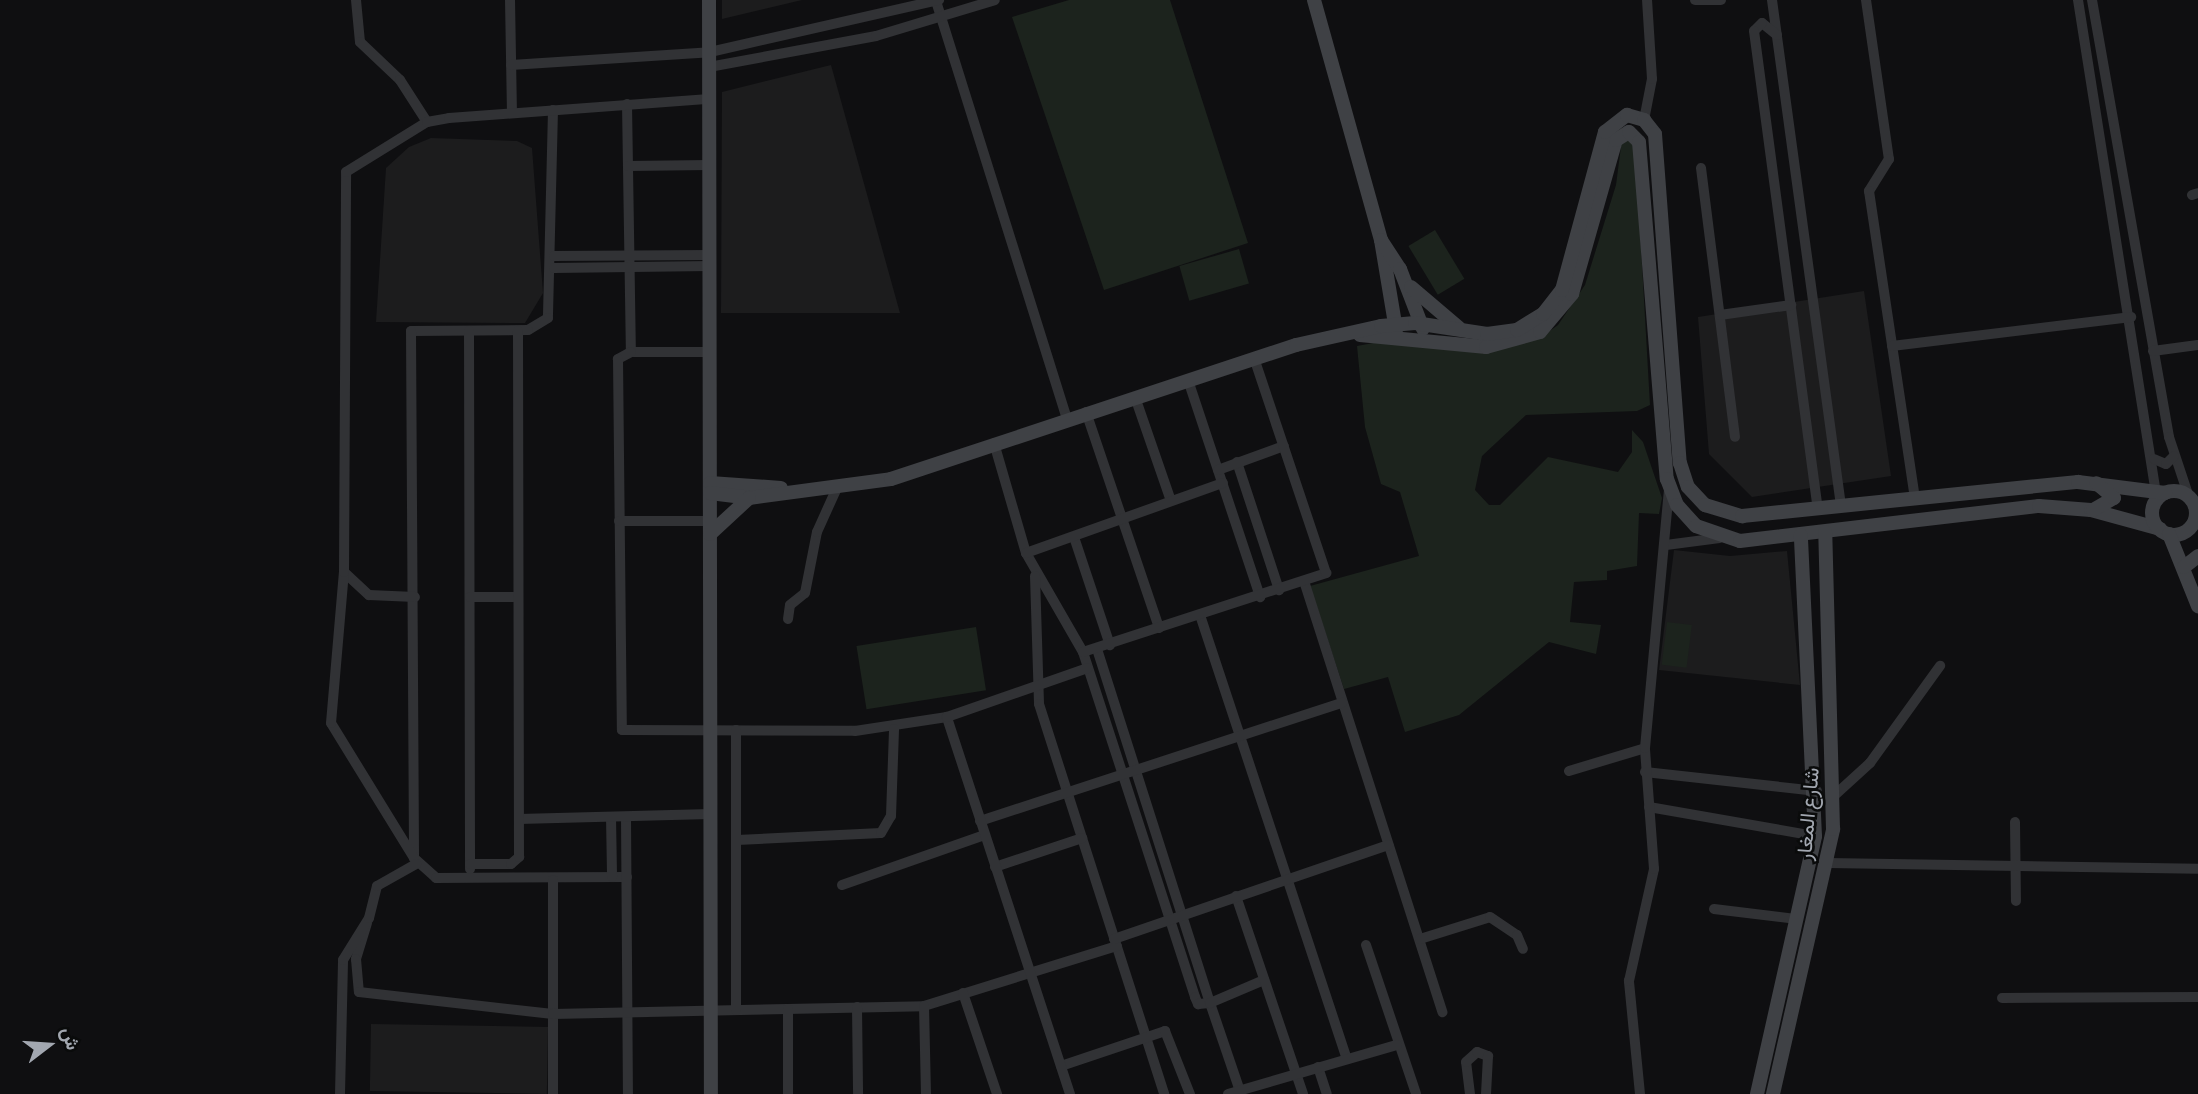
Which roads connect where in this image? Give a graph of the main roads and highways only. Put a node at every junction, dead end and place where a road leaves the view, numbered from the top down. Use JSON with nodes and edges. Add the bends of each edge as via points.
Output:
{"nodes":[{"id":1,"x":709,"y":0,"type":"edge"},
{"id":2,"x":1314,"y":0,"type":"edge"},
{"id":3,"x":1381,"y":240,"type":"junction"},
{"id":4,"x":1404,"y":280,"type":"junction"},
{"id":5,"x":1388,"y":299,"type":"junction"},
{"id":6,"x":1394,"y":324,"type":"junction"},
{"id":7,"x":1423,"y":324,"type":"junction"},
{"id":8,"x":1463,"y":331,"type":"junction"},
{"id":9,"x":1362,"y":332,"type":"junction"},
{"id":10,"x":1402,"y":340,"type":"junction"},
{"id":11,"x":1422,"y":342,"type":"junction"},
{"id":12,"x":710,"y":460,"type":"junction"},
{"id":13,"x":2094,"y":481,"type":"junction"},
{"id":14,"x":710,"y":488,"type":"junction"},
{"id":15,"x":751,"y":492,"type":"junction"},
{"id":16,"x":2159,"y":495,"type":"junction"},
{"id":17,"x":2194,"y":503,"type":"edge"},
{"id":18,"x":2091,"y":510,"type":"junction"},
{"id":19,"x":710,"y":528,"type":"junction"},
{"id":20,"x":2194,"y":529,"type":"edge"},
{"id":21,"x":2164,"y":531,"type":"junction"},
{"id":22,"x":1825,"y":532,"type":"junction"},
{"id":23,"x":1801,"y":535,"type":"junction"},
{"id":24,"x":2198,"y":556,"type":"edge"},
{"id":25,"x":2184,"y":566,"type":"junction"},
{"id":26,"x":2198,"y":606,"type":"edge"},
{"id":27,"x":1835,"y":748,"type":"junction"},
{"id":28,"x":1816,"y":750,"type":"junction"},
{"id":29,"x":711,"y":1094,"type":"edge"},
{"id":30,"x":1757,"y":1094,"type":"edge"},
{"id":31,"x":1773,"y":1094,"type":"edge"}],
"edges":[{"from":1,"to":12,"type":"main road"},
{"from":2,"to":3,"type":"main road"},
{"from":3,"to":4,"type":"main road"},
{"from":3,"to":5,"type":"main road"},
{"from":4,"to":7,"type":"main road"},
{"from":4,"to":8,"type":"main road"},
{"from":5,"to":6,"type":"main road"},
{"from":5,"to":9,"type":"main road"},
{"from":6,"to":7,"type":"main road"},
{"from":6,"to":9,"type":"main road"},
{"from":6,"to":10,"type":"main road"},
{"from":7,"to":8,"type":"main road"},
{"from":7,"to":11,"type":"main road"},
{"from":8,"to":13,"type":"main road","via":[[1517,330],[1550,307],[1565,280],[1608,127],[1622,116],[1644,120],[1656,140],[1684,480],[1699,500],[1726,515]]},
{"from":9,"to":10,"type":"main road"},
{"from":9,"to":15,"type":"main road","via":[[1254,358],[836,489]]},
{"from":10,"to":11,"type":"main road"},
{"from":11,"to":23,"type":"main road","via":[[1509,345],[1556,319],[1576,284],[1616,140],[1632,133],[1639,142],[1669,488],[1689,520],[1721,538]]},
{"from":12,"to":14,"type":"main road"},
{"from":12,"to":15,"type":"main road"},
{"from":13,"to":16,"type":"main road"},
{"from":13,"to":18,"type":"main road","via":[[2114,498]]},
{"from":14,"to":15,"type":"main road"},
{"from":14,"to":19,"type":"main road"},
{"from":15,"to":19,"type":"main road"},
{"from":16,"to":17,"type":"main road"},
{"from":16,"to":21,"type":"main road","via":[[2153,515]]},
{"from":17,"to":20,"type":"main road"},
{"from":18,"to":21,"type":"main road"},
{"from":18,"to":22,"type":"main road","via":[[2023,506]]},
{"from":19,"to":29,"type":"main road"},
{"from":20,"to":21,"type":"main road"},
{"from":21,"to":25,"type":"main road"},
{"from":22,"to":23,"type":"main road"},
{"from":22,"to":27,"type":"main road","name":"شارع المغار"},
{"from":23,"to":28,"type":"main road","name":"شارع المغار"},
{"from":24,"to":25,"type":"main road"},
{"from":25,"to":26,"type":"main road"},
{"from":27,"to":28,"type":"main road"},
{"from":27,"to":31,"type":"main road","name":"شارع المغار","via":[[1836,794],[1828,863]]},
{"from":28,"to":30,"type":"main road","name":"شارع المغار","via":[[1815,836]]}]}
